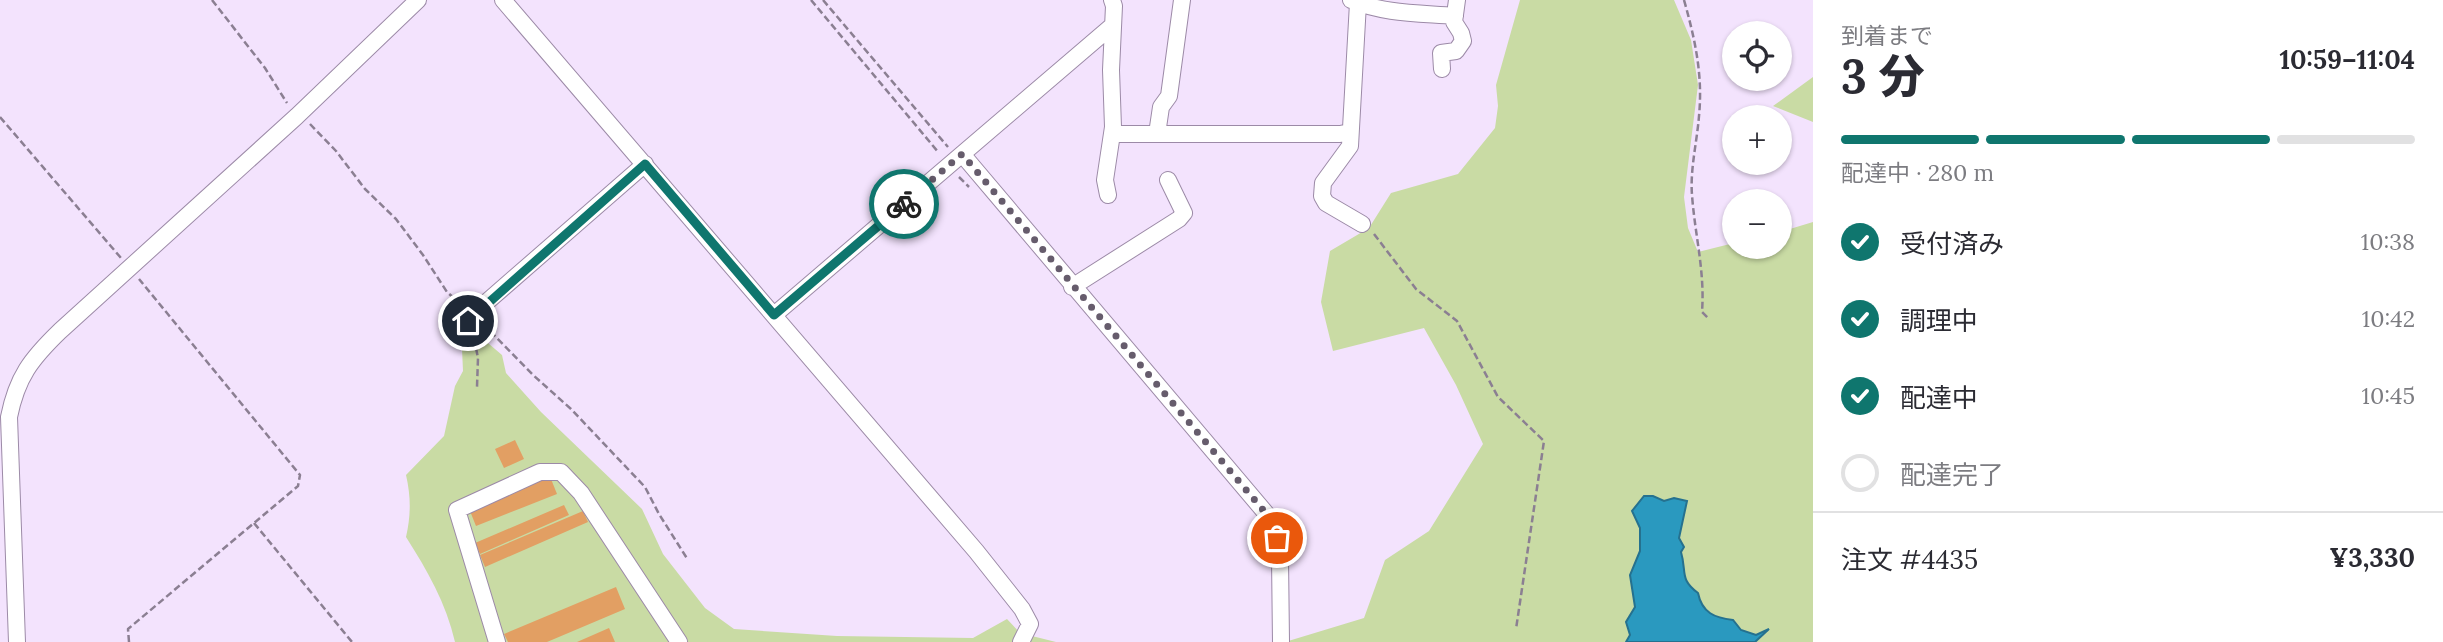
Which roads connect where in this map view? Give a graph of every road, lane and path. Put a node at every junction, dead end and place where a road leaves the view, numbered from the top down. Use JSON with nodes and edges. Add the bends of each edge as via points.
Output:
{"nodes":[{"id":1,"x":212,"y":0,"type":"edge"},
{"id":2,"x":418,"y":0,"type":"edge"},
{"id":3,"x":503,"y":0,"type":"edge"},
{"id":4,"x":823,"y":0,"type":"edge"},
{"id":5,"x":1112,"y":0,"type":"edge"},
{"id":6,"x":1182,"y":0,"type":"edge"},
{"id":7,"x":1684,"y":0,"type":"edge"},
{"id":8,"x":1354,"y":2,"type":"edge"},
{"id":9,"x":1456,"y":8,"type":"edge"},
{"id":10,"x":1113,"y":25,"type":"junction"},
{"id":11,"x":1442,"y":69,"type":"dead end"},
{"id":12,"x":297,"y":116,"type":"junction"},
{"id":13,"x":0,"y":117,"type":"edge"},
{"id":14,"x":1350,"y":132,"type":"junction"},
{"id":15,"x":1112,"y":134,"type":"junction"},
{"id":16,"x":1157,"y":134,"type":"junction"},
{"id":17,"x":956,"y":159,"type":"junction"},
{"id":18,"x":645,"y":164,"type":"junction"},
{"id":19,"x":1168,"y":180,"type":"dead end"},
{"id":20,"x":1108,"y":195,"type":"dead end"},
{"id":21,"x":1362,"y":225,"type":"joint"},
{"id":22,"x":130,"y":267,"type":"junction"},
{"id":23,"x":1072,"y":287,"type":"junction"},
{"id":24,"x":774,"y":315,"type":"junction"},
{"id":25,"x":470,"y":319,"type":"junction"},
{"id":26,"x":1709,"y":319,"type":"dead end"},
{"id":27,"x":477,"y":387,"type":"dead end"},
{"id":28,"x":253,"y":523,"type":"junction"},
{"id":29,"x":688,"y":560,"type":"dead end"},
{"id":30,"x":8,"y":586,"type":"edge"},
{"id":31,"x":1516,"y":629,"type":"dead end"},
{"id":32,"x":17,"y":642,"type":"edge"},
{"id":33,"x":129,"y":642,"type":"edge"},
{"id":34,"x":352,"y":642,"type":"edge"},
{"id":35,"x":496,"y":642,"type":"edge"},
{"id":36,"x":679,"y":642,"type":"edge"},
{"id":37,"x":1021,"y":642,"type":"edge"},
{"id":38,"x":1280,"y":642,"type":"edge"}],
"edges":[{"from":1,"to":12,"type":"path"},
{"from":2,"to":12,"type":"street"},
{"from":3,"to":18,"type":"street"},
{"from":4,"to":17,"type":"path"},
{"from":5,"to":10,"type":"street"},
{"from":6,"to":16,"type":"street","via":[[1169,96],[1161,107]]},
{"from":7,"to":26,"type":"path","via":[[1699,60],[1692,197],[1703,275],[1702,312]]},
{"from":8,"to":9,"type":"street","via":[[1397,12]]},
{"from":8,"to":14,"type":"street"},
{"from":9,"to":11,"type":"street","via":[[1454,22],[1463,41],[1456,51],[1441,53]]},
{"from":10,"to":15,"type":"street"},
{"from":10,"to":17,"type":"street"},
{"from":12,"to":22,"type":"street"},
{"from":12,"to":25,"type":"path","via":[[336,151],[403,228]]},
{"from":13,"to":22,"type":"path"},
{"from":14,"to":16,"type":"street"},
{"from":14,"to":21,"type":"street","via":[[1350,146],[1323,183],[1322,196]]},
{"from":15,"to":16,"type":"street"},
{"from":15,"to":20,"type":"street","via":[[1105,180]]},
{"from":17,"to":23,"type":"street"},
{"from":17,"to":24,"type":"street"},
{"from":18,"to":24,"type":"street"},
{"from":18,"to":25,"type":"street"},
{"from":19,"to":23,"type":"street","via":[[1184,213],[1179,219]]},
{"from":21,"to":31,"type":"path","via":[[1377,237],[1416,289],[1457,321],[1498,397],[1544,441]]},
{"from":22,"to":28,"type":"path","via":[[300,475],[298,486]]},
{"from":22,"to":30,"type":"street","via":[[36,354],[13,393]]},
{"from":23,"to":38,"type":"street","via":[[1275,524],[1280,558]]},
{"from":24,"to":37,"type":"street","via":[[1022,609],[1030,624]]},
{"from":25,"to":27,"type":"path","via":[[478,358]]},
{"from":25,"to":29,"type":"path","via":[[571,409],[645,487]]},
{"from":28,"to":33,"type":"path","via":[[128,629]]},
{"from":28,"to":34,"type":"path"},
{"from":30,"to":32,"type":"street"},
{"from":35,"to":36,"type":"street","via":[[457,510],[540,472],[561,472],[581,493]]}]}
